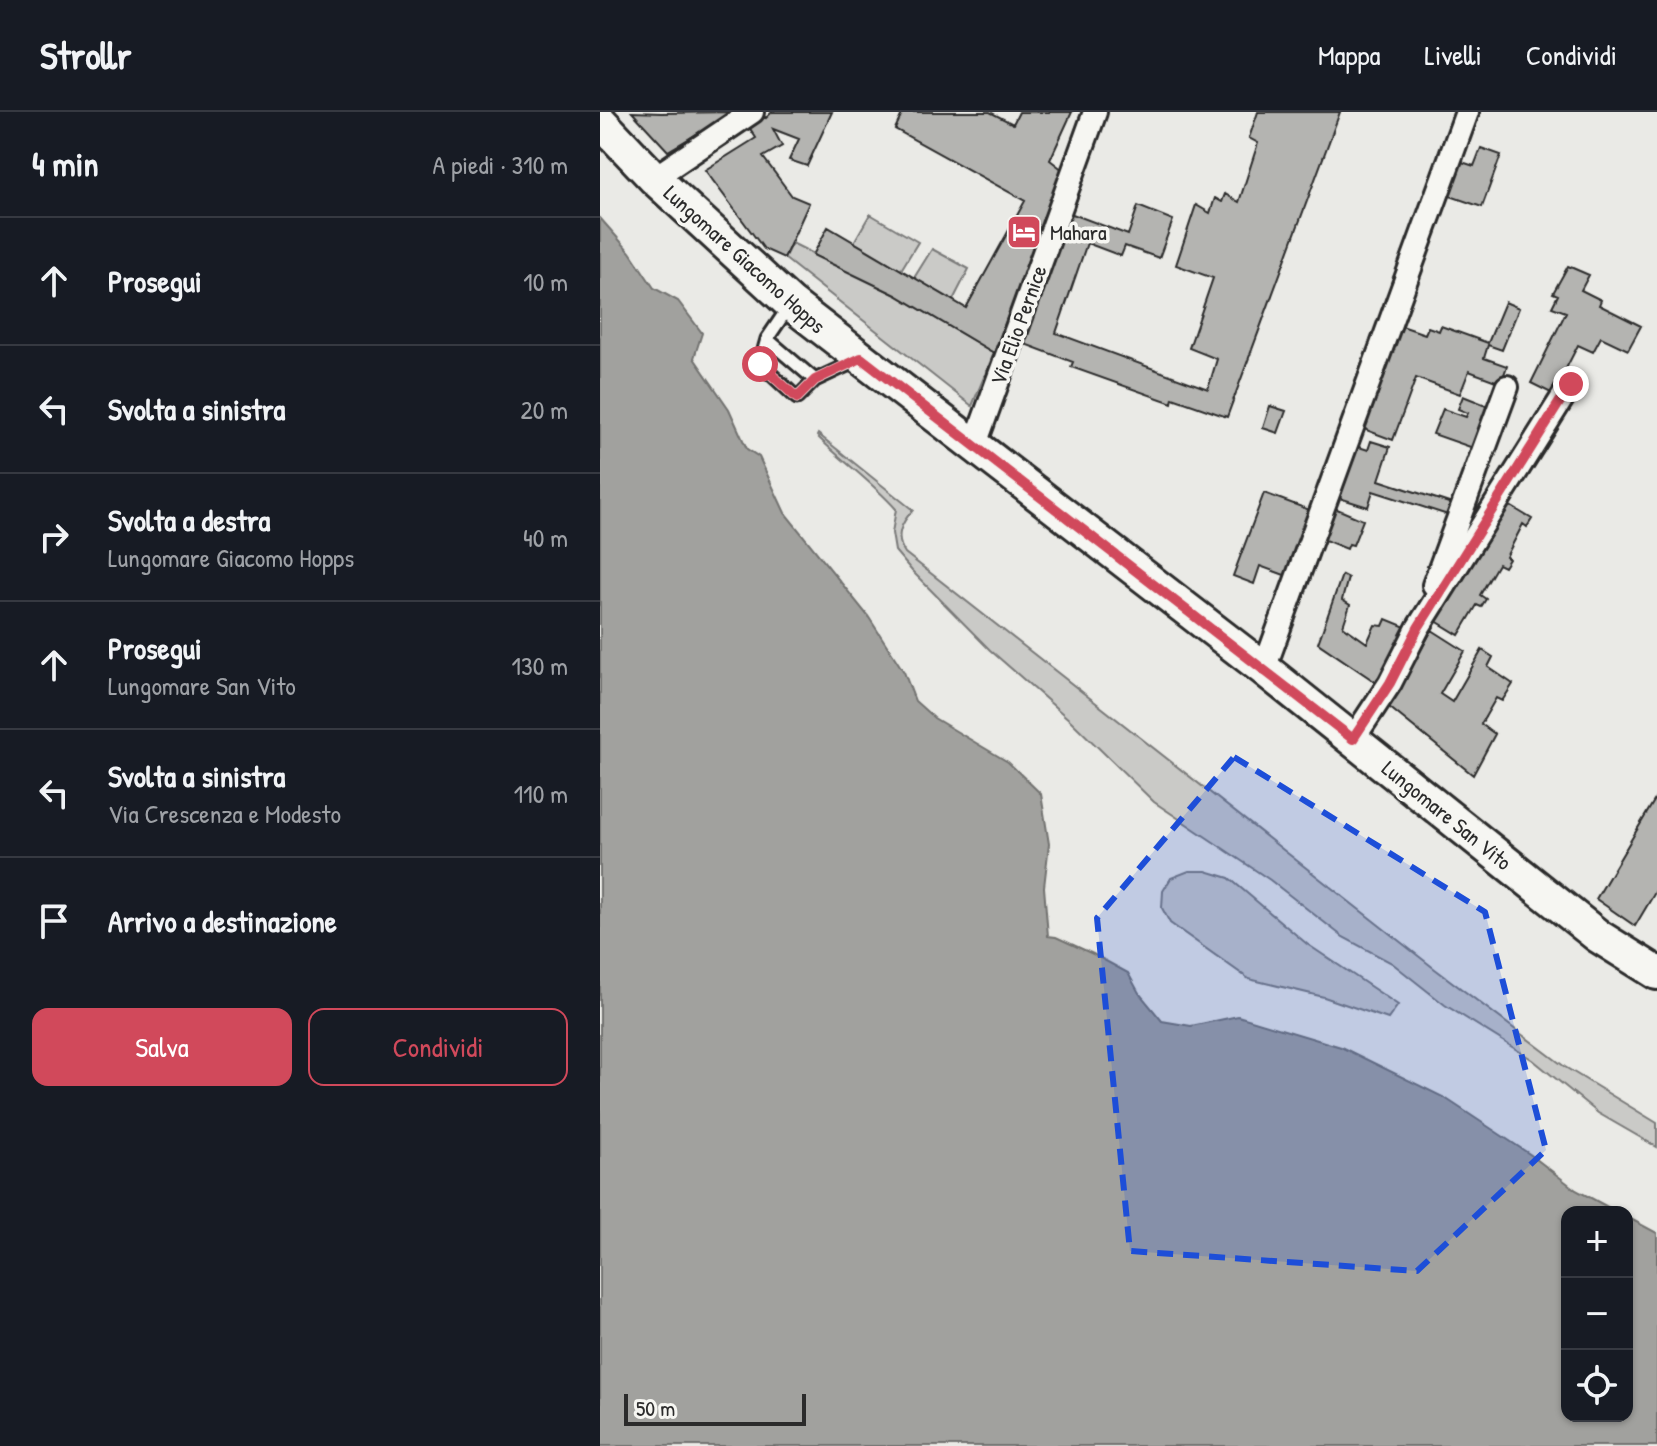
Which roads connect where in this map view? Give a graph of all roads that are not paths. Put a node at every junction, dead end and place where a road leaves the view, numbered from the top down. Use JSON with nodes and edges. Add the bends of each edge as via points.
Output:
{"nodes":[{"id":1,"x":752,"y":112,"type":"edge"},
{"id":2,"x":1095,"y":112,"type":"edge"},
{"id":3,"x":1467,"y":112,"type":"edge"},
{"id":4,"x":600,"y":121,"type":"edge"},
{"id":5,"x":654,"y":178,"type":"junction"},
{"id":6,"x":791,"y":304,"type":"junction"},
{"id":7,"x":767,"y":339,"type":"junction"},
{"id":8,"x":861,"y":358,"type":"junction"},
{"id":9,"x":815,"y":380,"type":"junction"},
{"id":10,"x":1571,"y":384,"type":"dead end"},
{"id":11,"x":1507,"y":387,"type":"dead end"},
{"id":12,"x":974,"y":447,"type":"junction"},
{"id":13,"x":1418,"y":628,"type":"junction"},
{"id":14,"x":1264,"y":669,"type":"junction"},
{"id":15,"x":1353,"y":739,"type":"junction"},
{"id":16,"x":1657,"y":973,"type":"edge"}],
"edges":[{"from":1,"to":5,"type":"street"},
{"from":2,"to":12,"type":"street","name":"Via Elio Pernice"},
{"from":3,"to":14,"type":"street"},
{"from":4,"to":5,"type":"main road","name":"Lungomare Giacomo Hopps"},
{"from":5,"to":6,"type":"main road","name":"Lungomare Giacomo Hopps"},
{"from":6,"to":7,"type":"lane"},
{"from":6,"to":8,"type":"main road","name":"Lungomare Giacomo Hopps"},
{"from":7,"to":9,"type":"lane"},
{"from":7,"to":9,"type":"lane","via":[[760,364],[797,398]]},
{"from":8,"to":9,"type":"lane"},
{"from":8,"to":12,"type":"main road","name":"Lungomare Giacomo Hopps"},
{"from":10,"to":13,"type":"street"},
{"from":11,"to":13,"type":"street"},
{"from":12,"to":14,"type":"main road","name":"Lungomare San Vito"},
{"from":13,"to":15,"type":"street"},
{"from":14,"to":15,"type":"main road","name":"Lungomare San Vito"},
{"from":15,"to":16,"type":"main road","name":"Lungomare San Vito","via":[[1598,936]]}]}
